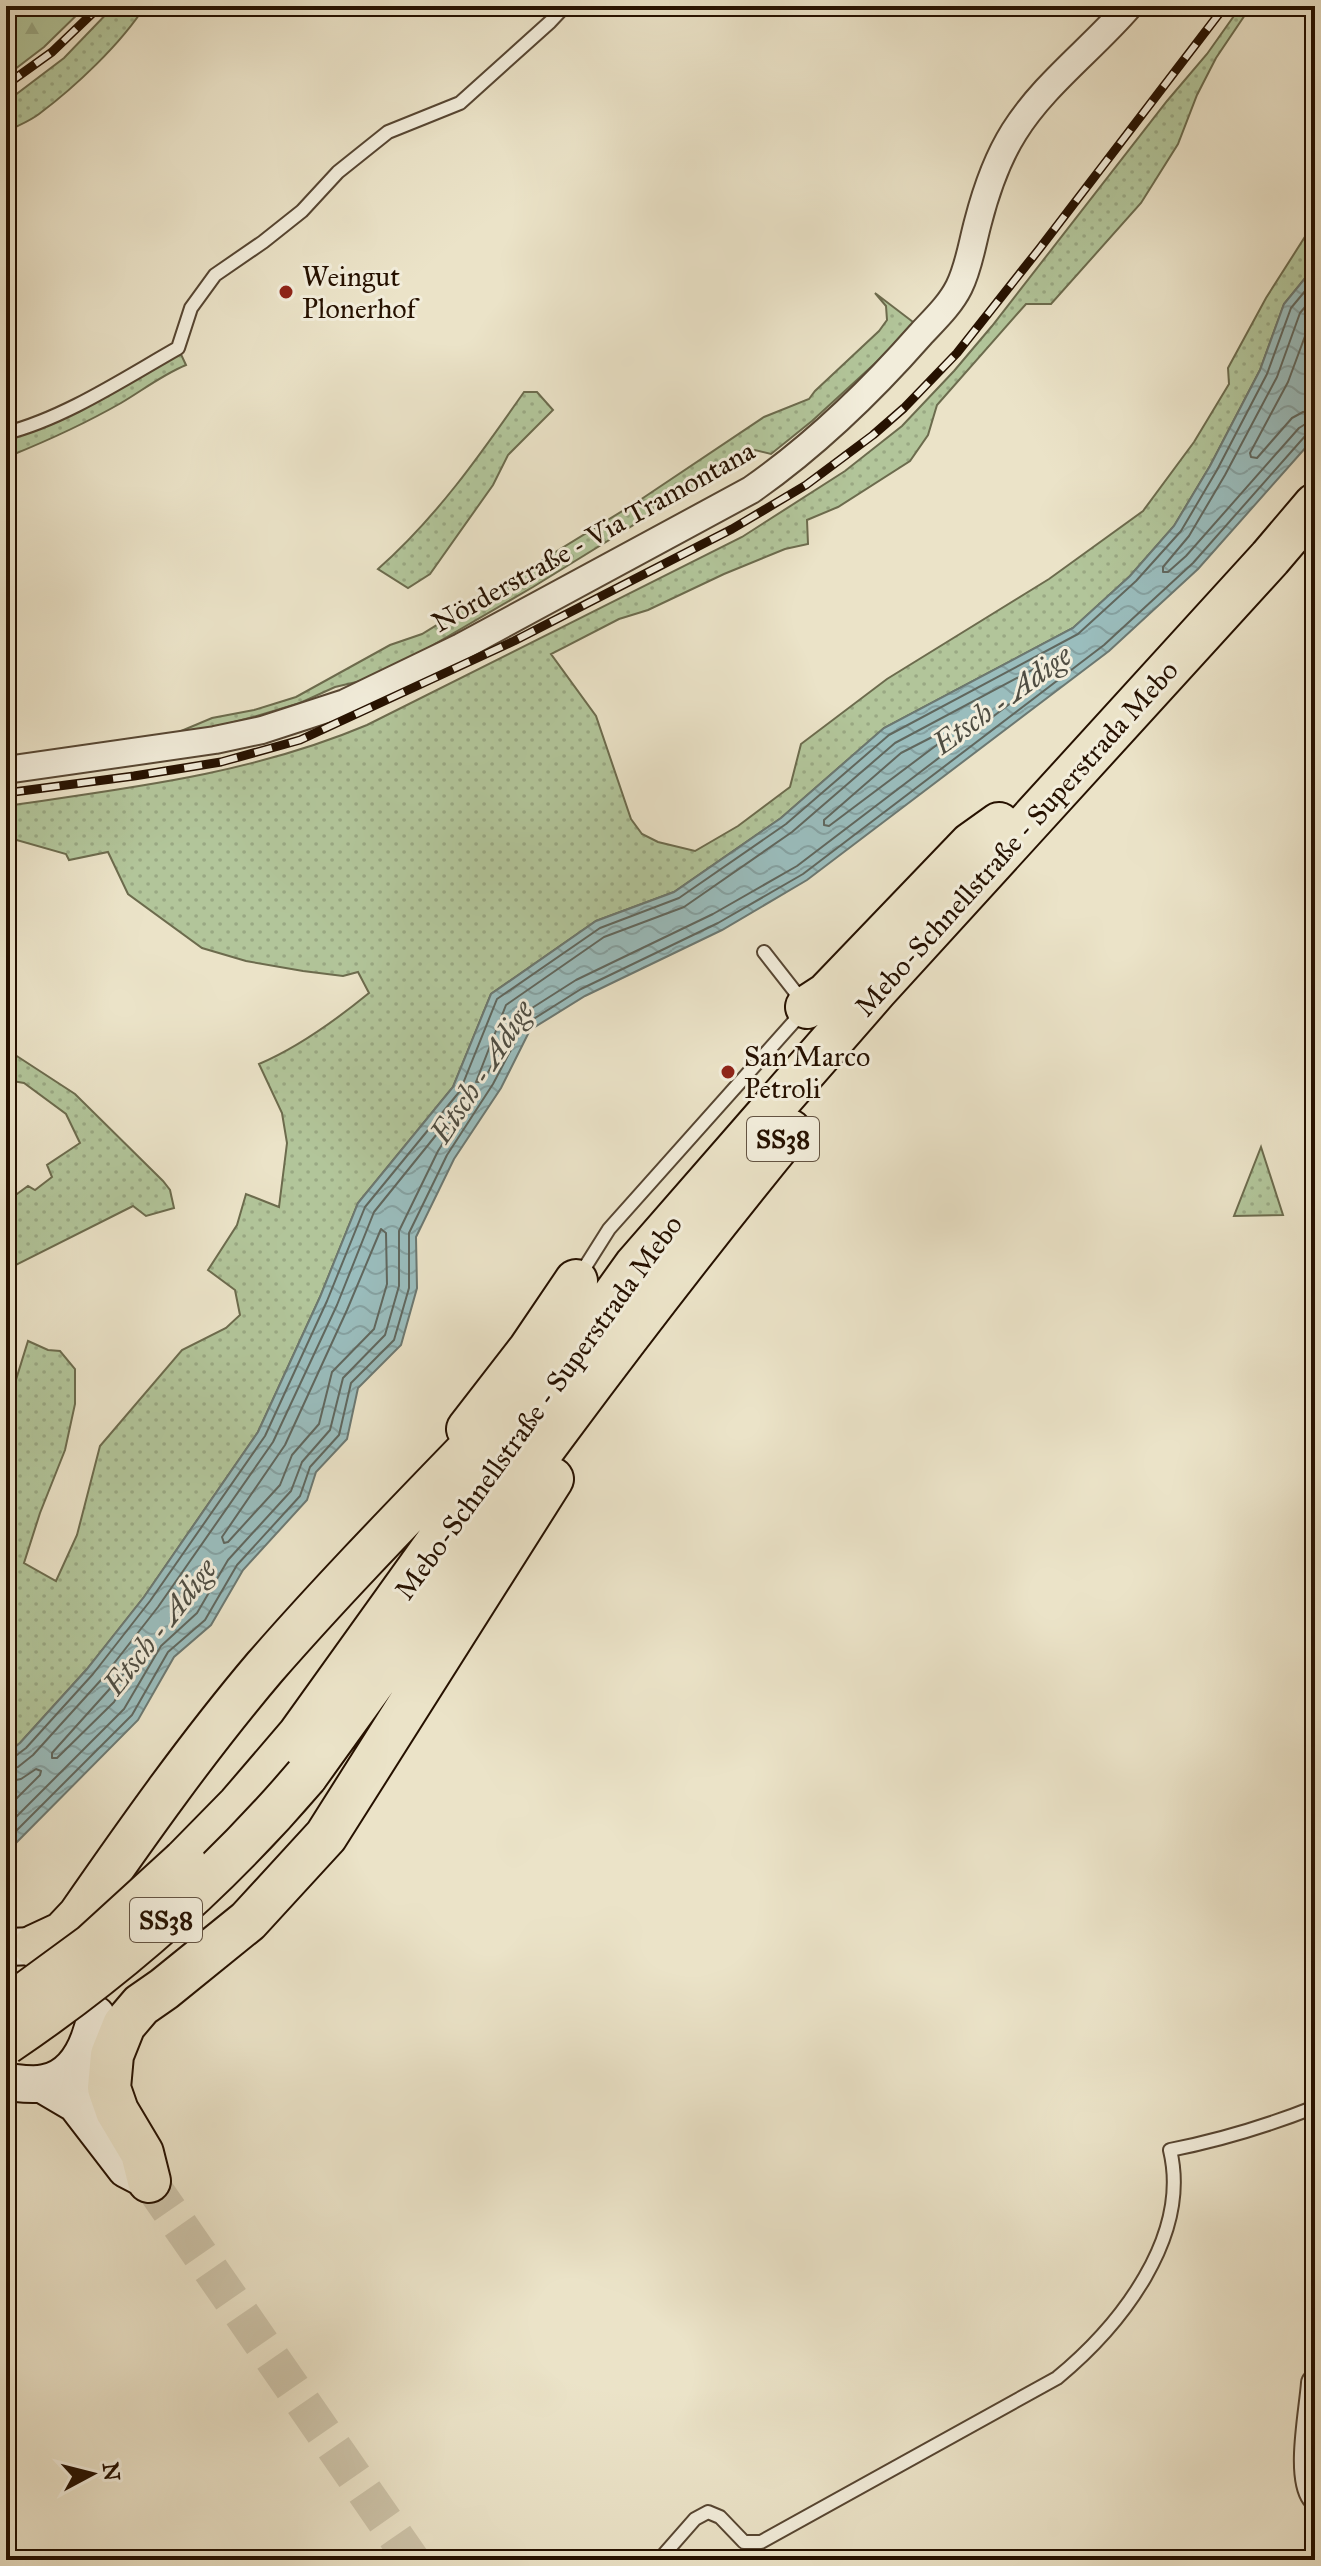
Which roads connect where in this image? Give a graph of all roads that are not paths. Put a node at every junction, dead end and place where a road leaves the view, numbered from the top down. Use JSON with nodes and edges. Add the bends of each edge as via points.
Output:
{"nodes":[{"id":1,"x":565,"y":6,"type":"edge"},
{"id":2,"x":1129,"y":6,"type":"edge"},
{"id":3,"x":6,"y":433,"type":"edge"},
{"id":4,"x":1315,"y":505,"type":"edge"},
{"id":5,"x":1315,"y":548,"type":"edge"},
{"id":6,"x":1126,"y":715,"type":"junction"},
{"id":7,"x":6,"y":770,"type":"edge"},
{"id":8,"x":764,"y":952,"type":"dead end"},
{"id":9,"x":807,"y":1007,"type":"junction"},
{"id":10,"x":707,"y":1233,"type":"junction"},
{"id":11,"x":636,"y":1265,"type":"junction"},
{"id":12,"x":576,"y":1281,"type":"joint"},
{"id":13,"x":286,"y":1645,"type":"junction"},
{"id":14,"x":34,"y":1950,"type":"edge"},
{"id":15,"x":211,"y":1950,"type":"junction"},
{"id":16,"x":6,"y":2008,"type":"edge"},
{"id":17,"x":90,"y":2033,"type":"junction"},
{"id":18,"x":6,"y":2043,"type":"edge"},
{"id":19,"x":6,"y":2082,"type":"edge"},
{"id":20,"x":42,"y":2084,"type":"junction"},
{"id":21,"x":1315,"y":2107,"type":"edge"},
{"id":22,"x":149,"y":2181,"type":"junction"},
{"id":23,"x":1315,"y":2383,"type":"edge"},
{"id":24,"x":1315,"y":2496,"type":"edge"},
{"id":25,"x":659,"y":2560,"type":"edge"}],
"edges":[{"from":1,"to":3,"type":"lane","via":[[460,103],[388,132],[338,172],[302,211],[215,275],[191,308],[178,348],[49,418]]},
{"from":2,"to":7,"type":"street","name":"Nörderstraße - Via Tramontana","via":[[1032,106],[1012,135],[993,175],[967,269],[950,304],[891,369],[785,466],[751,490],[461,647],[345,703],[215,740]]},
{"from":4,"to":6,"type":"highway","name":"Mebo-Schnellstraße - Superstrada Mebo","number":"SS38"},
{"from":5,"to":10,"type":"highway","name":"Mebo-Schnellstraße - Superstrada Mebo","number":"SS38","via":[[806,1112]]},
{"from":6,"to":9,"type":"highway","via":[[1098,727],[1005,820],[933,881],[827,994]]},
{"from":6,"to":11,"type":"highway","name":"Mebo-Schnellstraße - Superstrada Mebo","number":"SS38"},
{"from":8,"to":9,"type":"lane"},
{"from":9,"to":12,"type":"lane","via":[[609,1229]]},
{"from":10,"to":15,"type":"highway","via":[[692,1278],[597,1404],[335,1825],[248,1921]]},
{"from":10,"to":18,"type":"highway","name":"Mebo-Schnellstraße - Superstrada Mebo","number":"SS38","bridge":true,"via":[[572,1408],[306,1776],[261,1829],[178,1910]]},
{"from":11,"to":13,"type":"highway","via":[[606,1286],[514,1402]]},
{"from":11,"to":16,"type":"highway","name":"Mebo-Schnellstraße - Superstrada Mebo","number":"SS38","bridge":true,"via":[[299,1735],[184,1861],[92,1945]]},
{"from":12,"to":13,"type":"highway","via":[[460,1439],[295,1619]]},
{"from":13,"to":14,"type":"highway","via":[[173,1782],[79,1916]]},
{"from":15,"to":17,"type":"highway","via":[[123,1989]]},
{"from":15,"to":22,"type":"highway","via":[[141,2005],[124,2025],[112,2055],[109,2088],[142,2153]]},
{"from":17,"to":20,"type":"main road","via":[[70,2070]]},
{"from":17,"to":22,"type":"main road","via":[[85,2078],[91,2099]]},
{"from":19,"to":20,"type":"main road"},
{"from":20,"to":22,"type":"main road","via":[[76,2104],[126,2169]]},
{"from":21,"to":25,"type":"lane","via":[[1267,2126],[1170,2150],[1172,2214],[1145,2281],[1057,2378],[761,2542],[744,2542],[708,2512],[695,2519]]},
{"from":23,"to":24,"type":"street","via":[[1307,2473]]}]}
